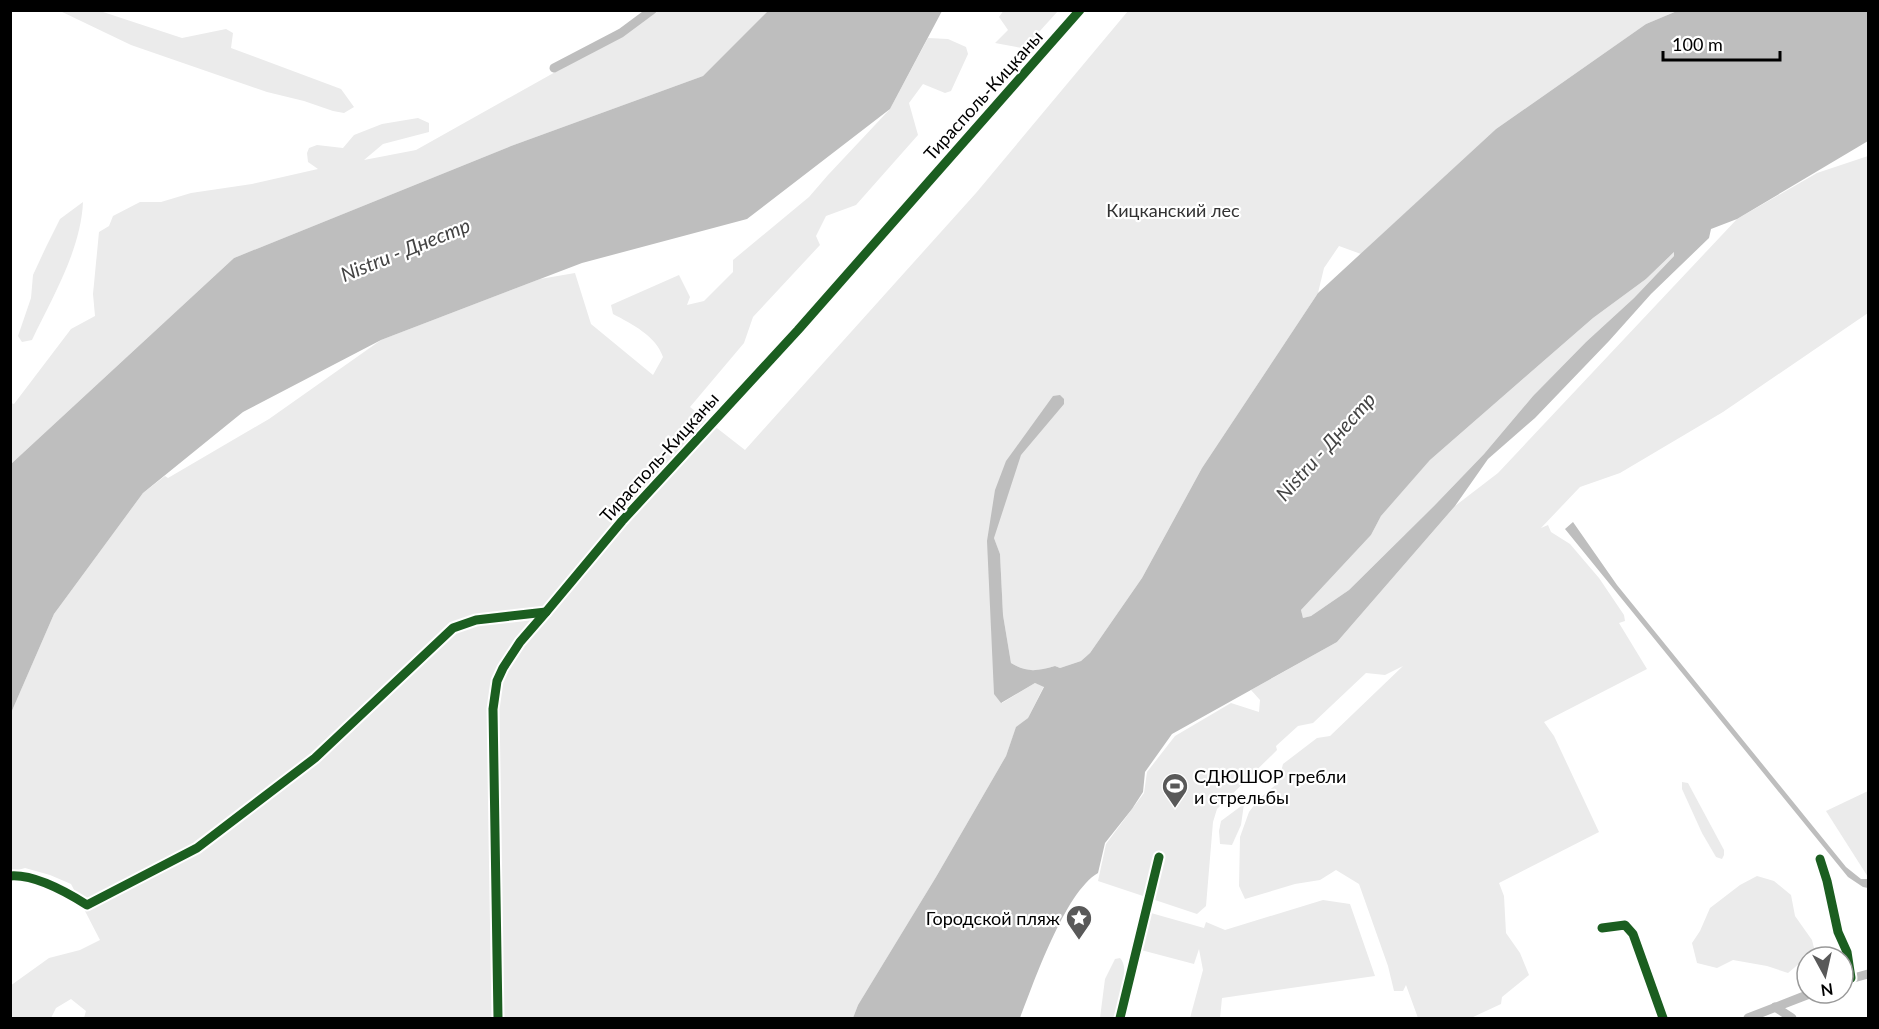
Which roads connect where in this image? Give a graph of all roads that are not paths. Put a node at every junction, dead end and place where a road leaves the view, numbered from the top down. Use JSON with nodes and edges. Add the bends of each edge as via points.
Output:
{"nodes":[{"id":1,"x":652,"y":10,"type":"edge"},
{"id":2,"x":1080,"y":10,"type":"edge"},
{"id":3,"x":554,"y":68,"type":"dead end"},
{"id":4,"x":546,"y":612,"type":"junction"},
{"id":5,"x":1159,"y":857,"type":"dead end"},
{"id":6,"x":1820,"y":859,"type":"dead end"},
{"id":7,"x":10,"y":876,"type":"edge"},
{"id":8,"x":1602,"y":928,"type":"dead end"},
{"id":9,"x":1844,"y":945,"type":"edge"},
{"id":10,"x":1795,"y":999,"type":"edge"},
{"id":11,"x":1775,"y":1007,"type":"junction"},
{"id":12,"x":498,"y":1018,"type":"edge"},
{"id":13,"x":1120,"y":1018,"type":"edge"},
{"id":14,"x":1663,"y":1018,"type":"edge"},
{"id":15,"x":1748,"y":1018,"type":"edge"},
{"id":16,"x":1792,"y":1018,"type":"edge"}],
"edges":[{"from":1,"to":3,"type":"street","via":[[621,33]]},
{"from":2,"to":4,"type":"street","name":"Тирасполь-Кицканы","via":[[798,330],[622,521]]},
{"from":4,"to":7,"type":"street","via":[[476,620],[453,628],[315,758],[197,848],[87,905],[35,879]]},
{"from":4,"to":12,"type":"street","name":"Тирасполь-Кицканы","via":[[502,668],[494,699]]},
{"from":5,"to":13,"type":"street"},
{"from":6,"to":9,"type":"street"},
{"from":8,"to":14,"type":"street","via":[[1625,925],[1633,934]]},
{"from":10,"to":11,"type":"street"},
{"from":11,"to":15,"type":"street"},
{"from":11,"to":16,"type":"street"}]}
